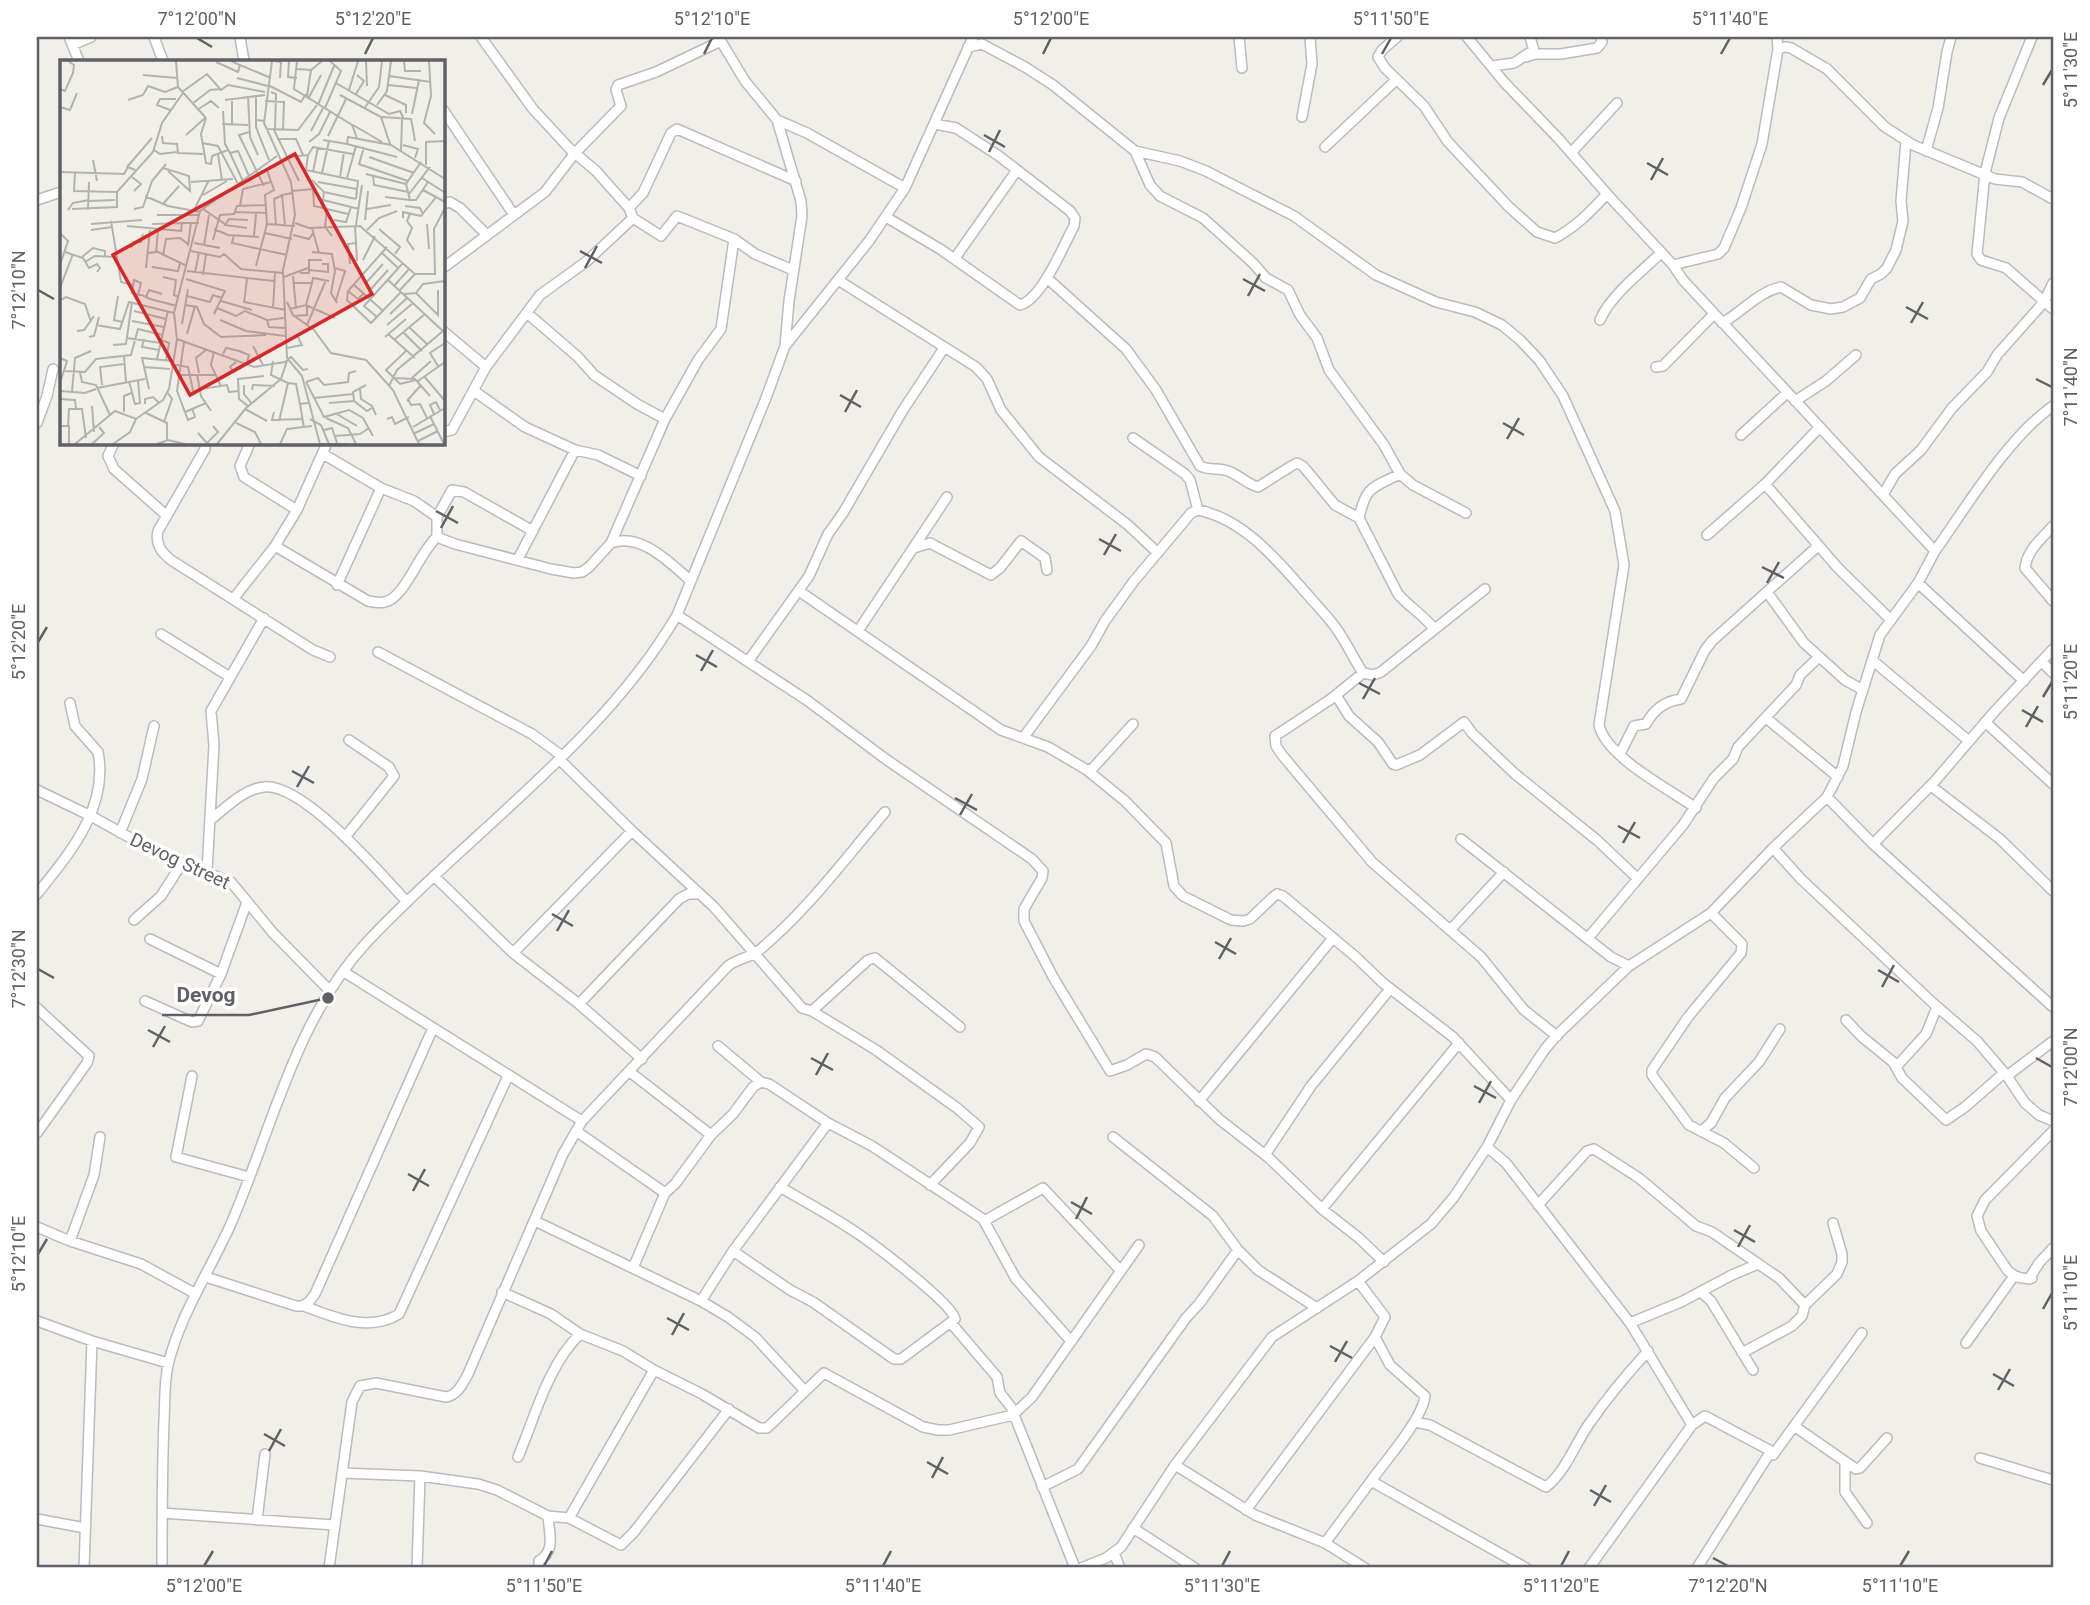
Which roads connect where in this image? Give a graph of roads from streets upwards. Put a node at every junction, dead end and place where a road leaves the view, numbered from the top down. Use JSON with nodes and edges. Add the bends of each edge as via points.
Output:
{"nodes":[{"id":1,"x":91,"y":37,"type":"edge"},
{"id":2,"x":154,"y":37,"type":"edge"},
{"id":3,"x":240,"y":37,"type":"edge"},
{"id":4,"x":481,"y":37,"type":"edge"},
{"id":5,"x":488,"y":37,"type":"edge"},
{"id":6,"x":973,"y":37,"type":"edge"},
{"id":7,"x":1239,"y":37,"type":"edge"},
{"id":8,"x":1310,"y":37,"type":"edge"},
{"id":9,"x":1397,"y":37,"type":"edge"},
{"id":10,"x":1467,"y":37,"type":"edge"},
{"id":11,"x":1530,"y":37,"type":"edge"},
{"id":12,"x":1601,"y":37,"type":"edge"},
{"id":13,"x":1777,"y":37,"type":"edge"},
{"id":14,"x":1951,"y":37,"type":"edge"},
{"id":15,"x":2032,"y":37,"type":"edge"},
{"id":16,"x":720,"y":39,"type":"edge"},
{"id":17,"x":71,"y":41,"type":"edge"},
{"id":18,"x":968,"y":47,"type":"junction"},
{"id":19,"x":490,"y":48,"type":"junction"},
{"id":20,"x":1778,"y":49,"type":"junction"},
{"id":21,"x":1531,"y":53,"type":"junction"},
{"id":22,"x":79,"y":60,"type":"edge"},
{"id":23,"x":163,"y":60,"type":"edge"},
{"id":24,"x":244,"y":60,"type":"edge"},
{"id":25,"x":1514,"y":63,"type":"junction"},
{"id":26,"x":1492,"y":66,"type":"junction"},
{"id":27,"x":1242,"y":68,"type":"dead end"},
{"id":28,"x":1396,"y":80,"type":"junction"},
{"id":29,"x":1504,"y":82,"type":"junction"},
{"id":30,"x":1617,"y":103,"type":"dead end"},
{"id":31,"x":444,"y":111,"type":"edge"},
{"id":32,"x":1302,"y":117,"type":"dead end"},
{"id":33,"x":777,"y":120,"type":"junction"},
{"id":34,"x":935,"y":124,"type":"junction"},
{"id":35,"x":1906,"y":142,"type":"junction"},
{"id":36,"x":1325,"y":146,"type":"dead end"},
{"id":37,"x":1135,"y":151,"type":"junction"},
{"id":38,"x":1926,"y":151,"type":"junction"},
{"id":39,"x":575,"y":153,"type":"junction"},
{"id":40,"x":1571,"y":153,"type":"junction"},
{"id":41,"x":1017,"y":170,"type":"junction"},
{"id":42,"x":1985,"y":173,"type":"junction"},
{"id":43,"x":796,"y":181,"type":"junction"},
{"id":44,"x":905,"y":188,"type":"junction"},
{"id":45,"x":60,"y":192,"type":"edge"},
{"id":46,"x":1607,"y":194,"type":"junction"},
{"id":47,"x":38,"y":197,"type":"edge"},
{"id":48,"x":2053,"y":199,"type":"edge"},
{"id":49,"x":444,"y":204,"type":"edge"},
{"id":50,"x":629,"y":208,"type":"junction"},
{"id":51,"x":514,"y":215,"type":"junction"},
{"id":52,"x":886,"y":217,"type":"junction"},
{"id":53,"x":633,"y":218,"type":"junction"},
{"id":54,"x":486,"y":234,"type":"junction"},
{"id":55,"x":734,"y":239,"type":"junction"},
{"id":56,"x":1661,"y":253,"type":"junction"},
{"id":57,"x":954,"y":258,"type":"junction"},
{"id":58,"x":1673,"y":265,"type":"junction"},
{"id":59,"x":444,"y":267,"type":"edge"},
{"id":60,"x":793,"y":270,"type":"junction"},
{"id":61,"x":1047,"y":278,"type":"junction"},
{"id":62,"x":838,"y":280,"type":"junction"},
{"id":63,"x":2053,"y":284,"type":"edge"},
{"id":64,"x":2045,"y":302,"type":"junction"},
{"id":65,"x":2053,"y":309,"type":"edge"},
{"id":66,"x":527,"y":313,"type":"junction"},
{"id":67,"x":1714,"y":314,"type":"junction"},
{"id":68,"x":1600,"y":320,"type":"dead end"},
{"id":69,"x":1722,"y":323,"type":"junction"},
{"id":70,"x":444,"y":332,"type":"edge"},
{"id":71,"x":785,"y":346,"type":"junction"},
{"id":72,"x":944,"y":348,"type":"junction"},
{"id":73,"x":1856,"y":355,"type":"dead end"},
{"id":74,"x":486,"y":367,"type":"junction"},
{"id":75,"x":1656,"y":367,"type":"dead end"},
{"id":76,"x":53,"y":369,"type":"dead end"},
{"id":77,"x":474,"y":391,"type":"junction"},
{"id":78,"x":1787,"y":393,"type":"junction"},
{"id":79,"x":1795,"y":401,"type":"junction"},
{"id":80,"x":2053,"y":406,"type":"edge"},
{"id":81,"x":665,"y":419,"type":"junction"},
{"id":82,"x":37,"y":423,"type":"edge"},
{"id":83,"x":1820,"y":427,"type":"junction"},
{"id":84,"x":444,"y":432,"type":"edge"},
{"id":85,"x":1741,"y":435,"type":"dead end"},
{"id":86,"x":1133,"y":438,"type":"dead end"},
{"id":87,"x":114,"y":444,"type":"edge"},
{"id":88,"x":205,"y":444,"type":"edge"},
{"id":89,"x":250,"y":444,"type":"edge"},
{"id":90,"x":327,"y":444,"type":"edge"},
{"id":91,"x":575,"y":450,"type":"junction"},
{"id":92,"x":323,"y":454,"type":"junction"},
{"id":93,"x":1400,"y":474,"type":"junction"},
{"id":94,"x":641,"y":476,"type":"junction"},
{"id":95,"x":1765,"y":484,"type":"junction"},
{"id":96,"x":381,"y":488,"type":"junction"},
{"id":97,"x":1883,"y":495,"type":"junction"},
{"id":98,"x":947,"y":496,"type":"dead end"},
{"id":99,"x":297,"y":510,"type":"junction"},
{"id":100,"x":1198,"y":510,"type":"junction"},
{"id":101,"x":1465,"y":513,"type":"dead end"},
{"id":102,"x":167,"y":516,"type":"junction"},
{"id":103,"x":437,"y":517,"type":"junction"},
{"id":104,"x":1359,"y":518,"type":"junction"},
{"id":105,"x":2053,"y":526,"type":"edge"},
{"id":106,"x":533,"y":531,"type":"junction"},
{"id":107,"x":1707,"y":535,"type":"dead end"},
{"id":108,"x":438,"y":537,"type":"junction"},
{"id":109,"x":611,"y":543,"type":"junction"},
{"id":110,"x":275,"y":545,"type":"junction"},
{"id":111,"x":1818,"y":546,"type":"junction"},
{"id":112,"x":914,"y":548,"type":"junction"},
{"id":113,"x":1935,"y":551,"type":"junction"},
{"id":114,"x":1158,"y":553,"type":"junction"},
{"id":115,"x":518,"y":559,"type":"junction"},
{"id":116,"x":1047,"y":570,"type":"dead end"},
{"id":117,"x":691,"y":581,"type":"junction"},
{"id":118,"x":1918,"y":583,"type":"junction"},
{"id":119,"x":338,"y":585,"type":"junction"},
{"id":120,"x":1485,"y":589,"type":"dead end"},
{"id":121,"x":799,"y":591,"type":"junction"},
{"id":122,"x":1767,"y":592,"type":"junction"},
{"id":123,"x":234,"y":598,"type":"junction"},
{"id":124,"x":2053,"y":601,"type":"edge"},
{"id":125,"x":677,"y":615,"type":"junction"},
{"id":126,"x":264,"y":618,"type":"junction"},
{"id":127,"x":1891,"y":620,"type":"junction"},
{"id":128,"x":1434,"y":629,"type":"junction"},
{"id":129,"x":858,"y":631,"type":"junction"},
{"id":130,"x":161,"y":634,"type":"dead end"},
{"id":131,"x":2053,"y":649,"type":"edge"},
{"id":132,"x":378,"y":652,"type":"dead end"},
{"id":133,"x":330,"y":657,"type":"dead end"},
{"id":134,"x":1819,"y":657,"type":"junction"},
{"id":135,"x":748,"y":660,"type":"junction"},
{"id":136,"x":1872,"y":660,"type":"junction"},
{"id":137,"x":2042,"y":663,"type":"junction"},
{"id":138,"x":1363,"y":673,"type":"junction"},
{"id":139,"x":2053,"y":673,"type":"edge"},
{"id":140,"x":230,"y":677,"type":"junction"},
{"id":141,"x":2024,"y":681,"type":"junction"},
{"id":142,"x":1863,"y":690,"type":"junction"},
{"id":143,"x":1336,"y":695,"type":"junction"},
{"id":144,"x":70,"y":703,"type":"dead end"},
{"id":145,"x":1766,"y":718,"type":"junction"},
{"id":146,"x":1985,"y":722,"type":"junction"},
{"id":147,"x":1133,"y":724,"type":"dead end"},
{"id":148,"x":154,"y":726,"type":"dead end"},
{"id":149,"x":1023,"y":738,"type":"junction"},
{"id":150,"x":349,"y":740,"type":"dead end"},
{"id":151,"x":1969,"y":741,"type":"junction"},
{"id":152,"x":1619,"y":754,"type":"junction"},
{"id":153,"x":561,"y":757,"type":"junction"},
{"id":154,"x":1087,"y":770,"type":"junction"},
{"id":155,"x":1838,"y":777,"type":"junction"},
{"id":156,"x":2053,"y":784,"type":"edge"},
{"id":157,"x":1930,"y":786,"type":"junction"},
{"id":158,"x":37,"y":790,"type":"edge"},
{"id":159,"x":1827,"y":797,"type":"junction"},
{"id":160,"x":1696,"y":808,"type":"junction"},
{"id":161,"x":885,"y":812,"type":"dead end"},
{"id":162,"x":91,"y":816,"type":"junction"},
{"id":163,"x":210,"y":820,"type":"junction"},
{"id":164,"x":632,"y":831,"type":"junction"},
{"id":165,"x":120,"y":833,"type":"junction"},
{"id":166,"x":346,"y":836,"type":"junction"},
{"id":167,"x":1461,"y":839,"type":"dead end"},
{"id":168,"x":1873,"y":844,"type":"junction"},
{"id":169,"x":1773,"y":848,"type":"junction"},
{"id":170,"x":182,"y":863,"type":"junction"},
{"id":171,"x":207,"y":871,"type":"junction"},
{"id":172,"x":1504,"y":872,"type":"junction"},
{"id":173,"x":434,"y":876,"type":"junction"},
{"id":174,"x":1636,"y":877,"type":"junction"},
{"id":175,"x":2053,"y":891,"type":"edge"},
{"id":176,"x":37,"y":894,"type":"edge"},
{"id":177,"x":700,"y":894,"type":"junction"},
{"id":178,"x":247,"y":901,"type":"junction"},
{"id":179,"x":407,"y":902,"type":"junction"},
{"id":180,"x":1711,"y":913,"type":"junction"},
{"id":181,"x":134,"y":920,"type":"dead end"},
{"id":182,"x":1451,"y":929,"type":"junction"},
{"id":183,"x":1333,"y":938,"type":"junction"},
{"id":184,"x":1588,"y":938,"type":"junction"},
{"id":185,"x":150,"y":939,"type":"dead end"},
{"id":186,"x":513,"y":953,"type":"junction"},
{"id":187,"x":754,"y":954,"type":"junction"},
{"id":188,"x":1629,"y":966,"type":"junction"},
{"id":189,"x":344,"y":972,"type":"junction"},
{"id":190,"x":221,"y":974,"type":"junction"},
{"id":191,"x":1390,"y":989,"type":"junction"},
{"id":192,"x":330,"y":991,"type":"junction"},
{"id":193,"x":145,"y":1001,"type":"dead end"},
{"id":194,"x":579,"y":1004,"type":"junction"},
{"id":195,"x":37,"y":1007,"type":"edge"},
{"id":196,"x":1937,"y":1007,"type":"junction"},
{"id":197,"x":2053,"y":1007,"type":"edge"},
{"id":198,"x":812,"y":1011,"type":"junction"},
{"id":199,"x":1846,"y":1020,"type":"dead end"},
{"id":200,"x":960,"y":1027,"type":"dead end"},
{"id":201,"x":433,"y":1028,"type":"junction"},
{"id":202,"x":1780,"y":1029,"type":"dead end"},
{"id":203,"x":1557,"y":1036,"type":"junction"},
{"id":204,"x":2053,"y":1041,"type":"edge"},
{"id":205,"x":1459,"y":1043,"type":"junction"},
{"id":206,"x":718,"y":1046,"type":"dead end"},
{"id":207,"x":642,"y":1059,"type":"junction"},
{"id":208,"x":1896,"y":1068,"type":"junction"},
{"id":209,"x":630,"y":1072,"type":"junction"},
{"id":210,"x":2006,"y":1075,"type":"junction"},
{"id":211,"x":192,"y":1076,"type":"dead end"},
{"id":212,"x":508,"y":1076,"type":"junction"},
{"id":213,"x":761,"y":1082,"type":"junction"},
{"id":214,"x":1511,"y":1100,"type":"junction"},
{"id":215,"x":1199,"y":1101,"type":"junction"},
{"id":216,"x":582,"y":1121,"type":"junction"},
{"id":217,"x":2053,"y":1121,"type":"edge"},
{"id":218,"x":828,"y":1123,"type":"junction"},
{"id":219,"x":1711,"y":1124,"type":"junction"},
{"id":220,"x":1701,"y":1130,"type":"junction"},
{"id":221,"x":576,"y":1131,"type":"junction"},
{"id":222,"x":2053,"y":1131,"type":"edge"},
{"id":223,"x":37,"y":1133,"type":"edge"},
{"id":224,"x":711,"y":1135,"type":"junction"},
{"id":225,"x":1713,"y":1136,"type":"junction"},
{"id":226,"x":100,"y":1137,"type":"dead end"},
{"id":227,"x":1113,"y":1137,"type":"dead end"},
{"id":228,"x":1487,"y":1147,"type":"junction"},
{"id":229,"x":1265,"y":1155,"type":"junction"},
{"id":230,"x":1754,"y":1168,"type":"dead end"},
{"id":231,"x":249,"y":1177,"type":"junction"},
{"id":232,"x":930,"y":1185,"type":"junction"},
{"id":233,"x":780,"y":1187,"type":"junction"},
{"id":234,"x":665,"y":1193,"type":"junction"},
{"id":235,"x":1538,"y":1205,"type":"junction"},
{"id":236,"x":1322,"y":1209,"type":"junction"},
{"id":237,"x":535,"y":1221,"type":"junction"},
{"id":238,"x":984,"y":1221,"type":"junction"},
{"id":239,"x":1833,"y":1223,"type":"dead end"},
{"id":240,"x":37,"y":1227,"type":"edge"},
{"id":241,"x":69,"y":1241,"type":"junction"},
{"id":242,"x":1139,"y":1245,"type":"dead end"},
{"id":243,"x":2053,"y":1248,"type":"edge"},
{"id":244,"x":1238,"y":1250,"type":"junction"},
{"id":245,"x":733,"y":1251,"type":"junction"},
{"id":246,"x":1384,"y":1262,"type":"junction"},
{"id":247,"x":1758,"y":1265,"type":"junction"},
{"id":248,"x":632,"y":1268,"type":"junction"},
{"id":249,"x":1121,"y":1271,"type":"junction"},
{"id":250,"x":2014,"y":1276,"type":"junction"},
{"id":251,"x":206,"y":1277,"type":"junction"},
{"id":252,"x":1358,"y":1281,"type":"junction"},
{"id":253,"x":502,"y":1292,"type":"junction"},
{"id":254,"x":1701,"y":1292,"type":"junction"},
{"id":255,"x":196,"y":1294,"type":"junction"},
{"id":256,"x":701,"y":1301,"type":"junction"},
{"id":257,"x":1805,"y":1305,"type":"junction"},
{"id":258,"x":304,"y":1306,"type":"junction"},
{"id":259,"x":1317,"y":1308,"type":"junction"},
{"id":260,"x":37,"y":1321,"type":"edge"},
{"id":261,"x":951,"y":1323,"type":"junction"},
{"id":262,"x":1630,"y":1323,"type":"junction"},
{"id":263,"x":1862,"y":1333,"type":"dead end"},
{"id":264,"x":580,"y":1334,"type":"junction"},
{"id":265,"x":1375,"y":1337,"type":"junction"},
{"id":266,"x":1070,"y":1340,"type":"junction"},
{"id":267,"x":92,"y":1341,"type":"junction"},
{"id":268,"x":1966,"y":1343,"type":"dead end"},
{"id":269,"x":1648,"y":1351,"type":"junction"},
{"id":270,"x":1742,"y":1353,"type":"junction"},
{"id":271,"x":168,"y":1363,"type":"junction"},
{"id":272,"x":654,"y":1370,"type":"junction"},
{"id":273,"x":1753,"y":1370,"type":"dead end"},
{"id":274,"x":805,"y":1391,"type":"junction"},
{"id":275,"x":729,"y":1409,"type":"junction"},
{"id":276,"x":1013,"y":1415,"type":"junction"},
{"id":277,"x":1415,"y":1422,"type":"junction"},
{"id":278,"x":1692,"y":1425,"type":"junction"},
{"id":279,"x":1794,"y":1426,"type":"junction"},
{"id":280,"x":1887,"y":1438,"type":"dead end"},
{"id":281,"x":1771,"y":1451,"type":"junction"},
{"id":282,"x":265,"y":1454,"type":"dead end"},
{"id":283,"x":518,"y":1457,"type":"dead end"},
{"id":284,"x":1980,"y":1458,"type":"dead end"},
{"id":285,"x":1845,"y":1463,"type":"junction"},
{"id":286,"x":1175,"y":1465,"type":"junction"},
{"id":287,"x":342,"y":1473,"type":"junction"},
{"id":288,"x":420,"y":1476,"type":"junction"},
{"id":289,"x":2053,"y":1480,"type":"edge"},
{"id":290,"x":1371,"y":1481,"type":"junction"},
{"id":291,"x":1042,"y":1487,"type":"junction"},
{"id":292,"x":1246,"y":1510,"type":"junction"},
{"id":293,"x":162,"y":1513,"type":"junction"},
{"id":294,"x":548,"y":1516,"type":"junction"},
{"id":295,"x":569,"y":1518,"type":"junction"},
{"id":296,"x":37,"y":1519,"type":"edge"},
{"id":297,"x":257,"y":1520,"type":"junction"},
{"id":298,"x":1867,"y":1523,"type":"dead end"},
{"id":299,"x":334,"y":1525,"type":"junction"},
{"id":300,"x":85,"y":1528,"type":"junction"},
{"id":301,"x":1133,"y":1528,"type":"junction"},
{"id":302,"x":1325,"y":1543,"type":"junction"},
{"id":303,"x":1114,"y":1553,"type":"junction"},
{"id":304,"x":84,"y":1568,"type":"edge"},
{"id":305,"x":162,"y":1568,"type":"edge"},
{"id":306,"x":328,"y":1568,"type":"edge"},
{"id":307,"x":417,"y":1568,"type":"edge"},
{"id":308,"x":539,"y":1568,"type":"edge"},
{"id":309,"x":1075,"y":1568,"type":"edge"},
{"id":310,"x":1081,"y":1568,"type":"edge"},
{"id":311,"x":1120,"y":1568,"type":"edge"},
{"id":312,"x":1195,"y":1568,"type":"edge"},
{"id":313,"x":1364,"y":1568,"type":"edge"},
{"id":314,"x":1526,"y":1568,"type":"edge"},
{"id":315,"x":1589,"y":1568,"type":"edge"},
{"id":316,"x":1697,"y":1568,"type":"edge"}],
"edges":[{"from":1,"to":17,"type":"street"},
{"from":2,"to":23,"type":"street"},
{"from":3,"to":24,"type":"street"},
{"from":4,"to":19,"type":"street"},
{"from":5,"to":19,"type":"street"},
{"from":6,"to":18,"type":"street"},
{"from":7,"to":27,"type":"street"},
{"from":8,"to":32,"type":"street","via":[[1312,64]]},
{"from":9,"to":28,"type":"street","via":[[1378,57]]},
{"from":10,"to":26,"type":"street"},
{"from":11,"to":21,"type":"street"},
{"from":12,"to":21,"type":"street","via":[[1597,48]]},
{"from":13,"to":20,"type":"street"},
{"from":14,"to":38,"type":"street"},
{"from":15,"to":42,"type":"street","via":[[1999,118]]},
{"from":16,"to":33,"type":"street","via":[[745,81]]},
{"from":16,"to":39,"type":"street","via":[[656,72],[618,85],[621,106]]},
{"from":17,"to":22,"type":"street"},
{"from":18,"to":34,"type":"street"},
{"from":18,"to":37,"type":"street","via":[[982,44],[1034,73]]},
{"from":19,"to":39,"type":"street","via":[[533,109]]},
{"from":20,"to":35,"type":"street","via":[[1791,48],[1827,69]]},
{"from":20,"to":58,"type":"street","via":[[1762,144],[1724,248],[1718,254]]},
{"from":21,"to":25,"type":"street"},
{"from":25,"to":26,"type":"street"},
{"from":25,"to":29,"type":"street"},
{"from":26,"to":29,"type":"street"},
{"from":28,"to":36,"type":"street"},
{"from":28,"to":46,"type":"street","via":[[1424,106],[1454,148],[1537,232],[1555,237],[1564,233]]},
{"from":29,"to":40,"type":"street"},
{"from":30,"to":40,"type":"street"},
{"from":31,"to":51,"type":"street"},
{"from":33,"to":43,"type":"street"},
{"from":33,"to":44,"type":"street"},
{"from":34,"to":41,"type":"street","via":[[956,128]]},
{"from":34,"to":44,"type":"street"},
{"from":35,"to":38,"type":"street"},
{"from":35,"to":69,"type":"street","via":[[1903,221],[1896,250],[1887,268],[1871,279],[1860,298],[1825,309],[1781,287],[1756,298]]},
{"from":37,"to":93,"type":"street","via":[[1160,196],[1203,218],[1266,278],[1288,290],[1317,338],[1329,370]]},
{"from":37,"to":152,"type":"street","via":[[1180,161],[1255,195],[1294,216],[1376,275],[1502,326],[1539,360],[1563,397],[1615,511],[1619,530],[1624,565],[1599,725],[1601,735]]},
{"from":38,"to":42,"type":"street"},
{"from":39,"to":50,"type":"street"},
{"from":39,"to":51,"type":"street","via":[[545,192]]},
{"from":40,"to":46,"type":"street"},
{"from":41,"to":57,"type":"street"},
{"from":41,"to":61,"type":"street","via":[[1075,218]]},
{"from":42,"to":48,"type":"street","via":[[2022,182]]},
{"from":42,"to":64,"type":"street","via":[[1979,258],[2006,268]]},
{"from":43,"to":50,"type":"street","via":[[677,129],[663,147],[643,193]]},
{"from":43,"to":60,"type":"street","via":[[802,216]]},
{"from":44,"to":52,"type":"street"},
{"from":45,"to":47,"type":"street"},
{"from":46,"to":56,"type":"street"},
{"from":49,"to":54,"type":"street","via":[[460,208]]},
{"from":50,"to":53,"type":"street"},
{"from":51,"to":54,"type":"street"},
{"from":52,"to":57,"type":"street"},
{"from":52,"to":62,"type":"street"},
{"from":53,"to":55,"type":"street","via":[[661,236],[677,215]]},
{"from":53,"to":66,"type":"street","via":[[587,261],[540,295]]},
{"from":54,"to":59,"type":"street"},
{"from":55,"to":60,"type":"street","via":[[755,254]]},
{"from":55,"to":81,"type":"street","via":[[721,329]]},
{"from":56,"to":58,"type":"street"},
{"from":56,"to":68,"type":"street"},
{"from":57,"to":61,"type":"street","via":[[1020,305]]},
{"from":58,"to":67,"type":"street"},
{"from":60,"to":71,"type":"street"},
{"from":61,"to":104,"type":"street","via":[[1126,349],[1200,466],[1229,471],[1258,487],[1300,464],[1335,505]]},
{"from":62,"to":71,"type":"street"},
{"from":62,"to":72,"type":"street"},
{"from":63,"to":64,"type":"street"},
{"from":64,"to":65,"type":"street"},
{"from":64,"to":97,"type":"street","via":[[1921,450],[1895,474]]},
{"from":66,"to":74,"type":"street"},
{"from":66,"to":81,"type":"street","via":[[594,375]]},
{"from":67,"to":69,"type":"street"},
{"from":67,"to":75,"type":"street"},
{"from":69,"to":78,"type":"street"},
{"from":70,"to":74,"type":"street"},
{"from":71,"to":117,"type":"street"},
{"from":72,"to":114,"type":"street","via":[[987,379],[1001,410],[1039,457]]},
{"from":72,"to":121,"type":"street","via":[[828,534]]},
{"from":73,"to":79,"type":"street"},
{"from":74,"to":77,"type":"street"},
{"from":76,"to":82,"type":"street"},
{"from":77,"to":84,"type":"street","via":[[453,430]]},
{"from":77,"to":91,"type":"street","via":[[525,427]]},
{"from":78,"to":79,"type":"street"},
{"from":78,"to":85,"type":"street"},
{"from":79,"to":83,"type":"street"},
{"from":80,"to":113,"type":"street","via":[[2007,453]]},
{"from":81,"to":94,"type":"street"},
{"from":83,"to":95,"type":"street"},
{"from":83,"to":97,"type":"street"},
{"from":86,"to":100,"type":"street","via":[[1185,474]]},
{"from":87,"to":102,"type":"street","via":[[108,456],[114,469]]},
{"from":88,"to":102,"type":"street"},
{"from":89,"to":99,"type":"street","via":[[240,466],[244,477]]},
{"from":90,"to":92,"type":"street"},
{"from":91,"to":94,"type":"street","via":[[598,455]]},
{"from":91,"to":106,"type":"street"},
{"from":92,"to":96,"type":"street"},
{"from":92,"to":99,"type":"street"},
{"from":93,"to":101,"type":"street"},
{"from":93,"to":104,"type":"street","via":[[1367,492]]},
{"from":94,"to":109,"type":"street"},
{"from":95,"to":107,"type":"street"},
{"from":95,"to":111,"type":"street"},
{"from":96,"to":103,"type":"street","via":[[414,501]]},
{"from":96,"to":119,"type":"street"},
{"from":97,"to":113,"type":"street"},
{"from":98,"to":112,"type":"street"},
{"from":99,"to":110,"type":"street"},
{"from":100,"to":114,"type":"street"},
{"from":100,"to":138,"type":"street","via":[[1239,527],[1278,562],[1332,623]]},
{"from":102,"to":123,"type":"street","via":[[156,539],[164,554]]},
{"from":103,"to":106,"type":"street","via":[[452,490],[464,492]]},
{"from":103,"to":108,"type":"street"},
{"from":104,"to":128,"type":"street","via":[[1398,594]]},
{"from":105,"to":124,"type":"street","via":[[2032,549],[2025,568]]},
{"from":106,"to":115,"type":"street"},
{"from":108,"to":115,"type":"street"},
{"from":108,"to":119,"type":"street","via":[[427,545],[397,596],[384,603],[368,601]]},
{"from":109,"to":115,"type":"street","via":[[582,572]]},
{"from":109,"to":117,"type":"street","via":[[640,544]]},
{"from":110,"to":119,"type":"street"},
{"from":110,"to":123,"type":"street"},
{"from":111,"to":122,"type":"street"},
{"from":111,"to":127,"type":"street"},
{"from":112,"to":116,"type":"street","via":[[930,543],[991,575],[1017,544],[1024,542],[1045,558]]},
{"from":112,"to":129,"type":"street"},
{"from":113,"to":118,"type":"street"},
{"from":114,"to":149,"type":"street"},
{"from":117,"to":125,"type":"street"},
{"from":118,"to":127,"type":"street"},
{"from":118,"to":141,"type":"street"},
{"from":120,"to":128,"type":"street"},
{"from":121,"to":129,"type":"street"},
{"from":121,"to":135,"type":"street"},
{"from":122,"to":134,"type":"street"},
{"from":122,"to":152,"type":"street","via":[[1712,641],[1681,699],[1655,710],[1646,724],[1634,726]]},
{"from":123,"to":126,"type":"street"},
{"from":125,"to":135,"type":"street"},
{"from":125,"to":153,"type":"street","via":[[632,682]]},
{"from":126,"to":133,"type":"street"},
{"from":126,"to":140,"type":"street"},
{"from":127,"to":136,"type":"street","via":[[1880,635]]},
{"from":128,"to":138,"type":"street","via":[[1381,673]]},
{"from":129,"to":149,"type":"street","via":[[1001,730]]},
{"from":130,"to":140,"type":"street"},
{"from":131,"to":137,"type":"street"},
{"from":132,"to":153,"type":"street","via":[[532,734]]},
{"from":134,"to":142,"type":"street"},
{"from":134,"to":145,"type":"street"},
{"from":135,"to":215,"type":"street","via":[[1032,859],[1043,872],[1024,909],[1024,921],[1105,1066],[1114,1070],[1150,1054]]},
{"from":136,"to":142,"type":"street"},
{"from":136,"to":151,"type":"street"},
{"from":137,"to":139,"type":"street"},
{"from":137,"to":141,"type":"street"},
{"from":138,"to":143,"type":"street"},
{"from":140,"to":163,"type":"street","via":[[211,711]]},
{"from":141,"to":146,"type":"street"},
{"from":142,"to":155,"type":"street"},
{"from":143,"to":174,"type":"street","via":[[1354,722],[1396,765],[1420,755],[1464,722],[1514,773]]},
{"from":143,"to":182,"type":"street","via":[[1275,736],[1276,746],[1372,862]]},
{"from":144,"to":162,"type":"street","via":[[75,726],[98,751],[98,784]]},
{"from":145,"to":155,"type":"street"},
{"from":145,"to":160,"type":"street","via":[[1714,778]]},
{"from":146,"to":151,"type":"street"},
{"from":146,"to":156,"type":"street"},
{"from":147,"to":154,"type":"street"},
{"from":148,"to":165,"type":"street","via":[[142,779]]},
{"from":149,"to":154,"type":"street","via":[[1059,752]]},
{"from":150,"to":166,"type":"street","via":[[389,766],[394,776]]},
{"from":151,"to":157,"type":"street"},
{"from":152,"to":160,"type":"street"},
{"from":153,"to":164,"type":"street"},
{"from":153,"to":173,"type":"street"},
{"from":154,"to":183,"type":"street","via":[[1166,844],[1174,886],[1183,896],[1231,920],[1243,921],[1279,895]]},
{"from":155,"to":159,"type":"street"},
{"from":157,"to":168,"type":"street"},
{"from":157,"to":175,"type":"street","via":[[2000,839]]},
{"from":158,"to":162,"type":"street","name":"Devog Street"},
{"from":159,"to":168,"type":"street"},
{"from":159,"to":169,"type":"street"},
{"from":160,"to":174,"type":"street"},
{"from":161,"to":187,"type":"street","via":[[810,902]]},
{"from":162,"to":165,"type":"street","name":"Devog Street"},
{"from":162,"to":176,"type":"street"},
{"from":163,"to":166,"type":"street","via":[[246,792],[273,787],[303,802]]},
{"from":163,"to":171,"type":"street"},
{"from":164,"to":177,"type":"street"},
{"from":164,"to":186,"type":"street"},
{"from":165,"to":170,"type":"street","name":"Devog Street"},
{"from":166,"to":179,"type":"street"},
{"from":167,"to":172,"type":"street"},
{"from":168,"to":197,"type":"street"},
{"from":169,"to":180,"type":"street"},
{"from":169,"to":196,"type":"street"},
{"from":170,"to":171,"type":"street","name":"Devog Street"},
{"from":170,"to":181,"type":"street","via":[[161,896]]},
{"from":171,"to":178,"type":"street","name":"Devog Street","via":[[231,882]]},
{"from":172,"to":182,"type":"street"},
{"from":172,"to":184,"type":"street"},
{"from":173,"to":179,"type":"street"},
{"from":173,"to":186,"type":"street"},
{"from":174,"to":184,"type":"street"},
{"from":177,"to":187,"type":"street"},
{"from":177,"to":194,"type":"street","via":[[679,899]]},
{"from":178,"to":190,"type":"street"},
{"from":178,"to":192,"type":"street","name":"Devog Street"},
{"from":179,"to":189,"type":"street"},
{"from":180,"to":188,"type":"street"},
{"from":180,"to":220,"type":"street","via":[[1742,944],[1741,953],[1652,1069],[1653,1079],[1689,1125]]},
{"from":182,"to":203,"type":"street","via":[[1481,957],[1524,1010]]},
{"from":183,"to":191,"type":"street"},
{"from":183,"to":215,"type":"street"},
{"from":184,"to":188,"type":"street"},
{"from":185,"to":190,"type":"street"},
{"from":186,"to":194,"type":"street"},
{"from":187,"to":198,"type":"street","via":[[803,1008]]},
{"from":187,"to":207,"type":"street","via":[[728,966]]},
{"from":188,"to":203,"type":"street"},
{"from":189,"to":192,"type":"street"},
{"from":189,"to":201,"type":"street"},
{"from":190,"to":193,"type":"street","via":[[195,1023]]},
{"from":191,"to":205,"type":"street"},
{"from":191,"to":229,"type":"street","via":[[1311,1086]]},
{"from":192,"to":231,"type":"street","via":[[292,1063]]},
{"from":194,"to":207,"type":"street"},
{"from":195,"to":223,"type":"street","via":[[89,1056]]},
{"from":196,"to":208,"type":"street","via":[[1926,1034]]},
{"from":196,"to":210,"type":"street","via":[[1977,1041]]},
{"from":198,"to":200,"type":"street","via":[[875,958]]},
{"from":198,"to":232,"type":"street","via":[[876,1050],[979,1128]]},
{"from":199,"to":208,"type":"street"},
{"from":201,"to":212,"type":"street"},
{"from":201,"to":258,"type":"street","via":[[316,1294]]},
{"from":202,"to":219,"type":"street","via":[[1755,1068],[1725,1098]]},
{"from":203,"to":214,"type":"street"},
{"from":204,"to":210,"type":"street"},
{"from":205,"to":214,"type":"street"},
{"from":205,"to":236,"type":"street"},
{"from":206,"to":213,"type":"street"},
{"from":207,"to":209,"type":"street"},
{"from":208,"to":210,"type":"street","via":[[1946,1120]]},
{"from":209,"to":216,"type":"street"},
{"from":209,"to":224,"type":"street"},
{"from":210,"to":217,"type":"street","via":[[2025,1103]]},
{"from":211,"to":231,"type":"street","via":[[176,1157]]},
{"from":212,"to":216,"type":"street"},
{"from":212,"to":258,"type":"street","via":[[399,1314],[391,1319],[347,1321]]},
{"from":213,"to":218,"type":"street"},
{"from":213,"to":224,"type":"street"},
{"from":214,"to":228,"type":"street"},
{"from":215,"to":229,"type":"street"},
{"from":216,"to":221,"type":"street"},
{"from":218,"to":232,"type":"street"},
{"from":218,"to":233,"type":"street"},
{"from":219,"to":220,"type":"street"},
{"from":219,"to":225,"type":"street"},
{"from":220,"to":225,"type":"street"},
{"from":221,"to":234,"type":"street"},
{"from":221,"to":237,"type":"street"},
{"from":222,"to":250,"type":"street","via":[[1985,1200],[1977,1216],[1981,1231]]},
{"from":224,"to":234,"type":"street"},
{"from":225,"to":230,"type":"street"},
{"from":226,"to":241,"type":"street","via":[[94,1175]]},
{"from":227,"to":244,"type":"street","via":[[1213,1216]]},
{"from":228,"to":235,"type":"street","via":[[1506,1163]]},
{"from":228,"to":246,"type":"street","via":[[1431,1224]]},
{"from":229,"to":236,"type":"street"},
{"from":231,"to":251,"type":"street"},
{"from":232,"to":238,"type":"street"},
{"from":233,"to":245,"type":"street"},
{"from":233,"to":261,"type":"street","via":[[856,1232],[933,1292],[954,1314]]},
{"from":234,"to":248,"type":"street"},
{"from":235,"to":247,"type":"street","via":[[1587,1151],[1594,1149],[1639,1178],[1696,1226],[1713,1232]]},
{"from":235,"to":262,"type":"street"},
{"from":236,"to":246,"type":"street"},
{"from":237,"to":248,"type":"street"},
{"from":237,"to":253,"type":"street"},
{"from":238,"to":249,"type":"street","via":[[1043,1188]]},
{"from":238,"to":266,"type":"street","via":[[1016,1279]]},
{"from":239,"to":257,"type":"street","via":[[1841,1268]]},
{"from":240,"to":241,"type":"street"},
{"from":241,"to":255,"type":"street","via":[[141,1264]]},
{"from":242,"to":249,"type":"street"},
{"from":243,"to":250,"type":"street","via":[[2032,1278],[2029,1279],[2023,1279]]},
{"from":244,"to":259,"type":"street","via":[[1258,1270]]},
{"from":244,"to":291,"type":"street","via":[[1078,1469]]},
{"from":245,"to":256,"type":"street"},
{"from":245,"to":261,"type":"street","via":[[897,1360]]},
{"from":246,"to":252,"type":"street"},
{"from":247,"to":254,"type":"street"},
{"from":247,"to":257,"type":"street","via":[[1779,1278]]},
{"from":248,"to":256,"type":"street"},
{"from":249,"to":266,"type":"street"},
{"from":250,"to":268,"type":"street"},
{"from":251,"to":255,"type":"street"},
{"from":251,"to":258,"type":"street"},
{"from":252,"to":259,"type":"street"},
{"from":252,"to":265,"type":"street","via":[[1385,1317]]},
{"from":253,"to":264,"type":"street","via":[[551,1314]]},
{"from":253,"to":287,"type":"street","via":[[468,1374],[452,1396],[376,1383],[360,1386],[352,1402]]},
{"from":254,"to":262,"type":"street"},
{"from":254,"to":270,"type":"street"},
{"from":255,"to":271,"type":"street"},
{"from":256,"to":274,"type":"street","via":[[755,1336]]},
{"from":257,"to":270,"type":"street","via":[[1793,1326]]},
{"from":259,"to":286,"type":"street","via":[[1268,1342]]},
{"from":260,"to":267,"type":"street"},
{"from":261,"to":276,"type":"street","via":[[997,1377]]},
{"from":262,"to":269,"type":"street"},
{"from":263,"to":279,"type":"street"},
{"from":264,"to":272,"type":"street","via":[[623,1351]]},
{"from":264,"to":283,"type":"street","via":[[551,1378]]},
{"from":265,"to":277,"type":"street","via":[[1390,1365],[1425,1396]]},
{"from":265,"to":292,"type":"street"},
{"from":266,"to":276,"type":"street","via":[[1038,1390]]},
{"from":267,"to":271,"type":"street"},
{"from":267,"to":300,"type":"street"},
{"from":269,"to":277,"type":"street","via":[[1546,1487],[1430,1425]]},
{"from":269,"to":278,"type":"street"},
{"from":270,"to":273,"type":"street"},
{"from":271,"to":293,"type":"street"},
{"from":272,"to":275,"type":"street"},
{"from":272,"to":295,"type":"street"},
{"from":274,"to":275,"type":"street","via":[[764,1429]]},
{"from":274,"to":276,"type":"street","via":[[818,1376],[830,1374],[923,1427],[938,1430]]},
{"from":275,"to":295,"type":"street","via":[[624,1544]]},
{"from":276,"to":291,"type":"street"},
{"from":277,"to":290,"type":"street"},
{"from":278,"to":281,"type":"street","via":[[1705,1416]]},
{"from":278,"to":315,"type":"street"},
{"from":279,"to":281,"type":"street","via":[[1773,1455]]},
{"from":279,"to":285,"type":"street"},
{"from":280,"to":285,"type":"street","via":[[1860,1468]]},
{"from":281,"to":316,"type":"street"},
{"from":282,"to":297,"type":"street"},
{"from":284,"to":289,"type":"street"},
{"from":285,"to":298,"type":"street","via":[[1845,1492]]},
{"from":286,"to":292,"type":"street"},
{"from":286,"to":301,"type":"street"},
{"from":287,"to":288,"type":"street"},
{"from":287,"to":299,"type":"street"},
{"from":288,"to":294,"type":"street","via":[[478,1483]]},
{"from":288,"to":307,"type":"street"},
{"from":290,"to":302,"type":"street"},
{"from":290,"to":314,"type":"street"},
{"from":291,"to":309,"type":"street"},
{"from":292,"to":302,"type":"street"},
{"from":293,"to":297,"type":"street"},
{"from":293,"to":305,"type":"street"},
{"from":294,"to":295,"type":"street"},
{"from":294,"to":308,"type":"street","via":[[550,1550],[539,1561]]},
{"from":296,"to":300,"type":"street"},
{"from":297,"to":299,"type":"street"},
{"from":299,"to":306,"type":"street"},
{"from":300,"to":304,"type":"street"},
{"from":301,"to":303,"type":"street"},
{"from":301,"to":312,"type":"street"},
{"from":302,"to":313,"type":"street"},
{"from":303,"to":310,"type":"street"},
{"from":303,"to":311,"type":"street"}]}
